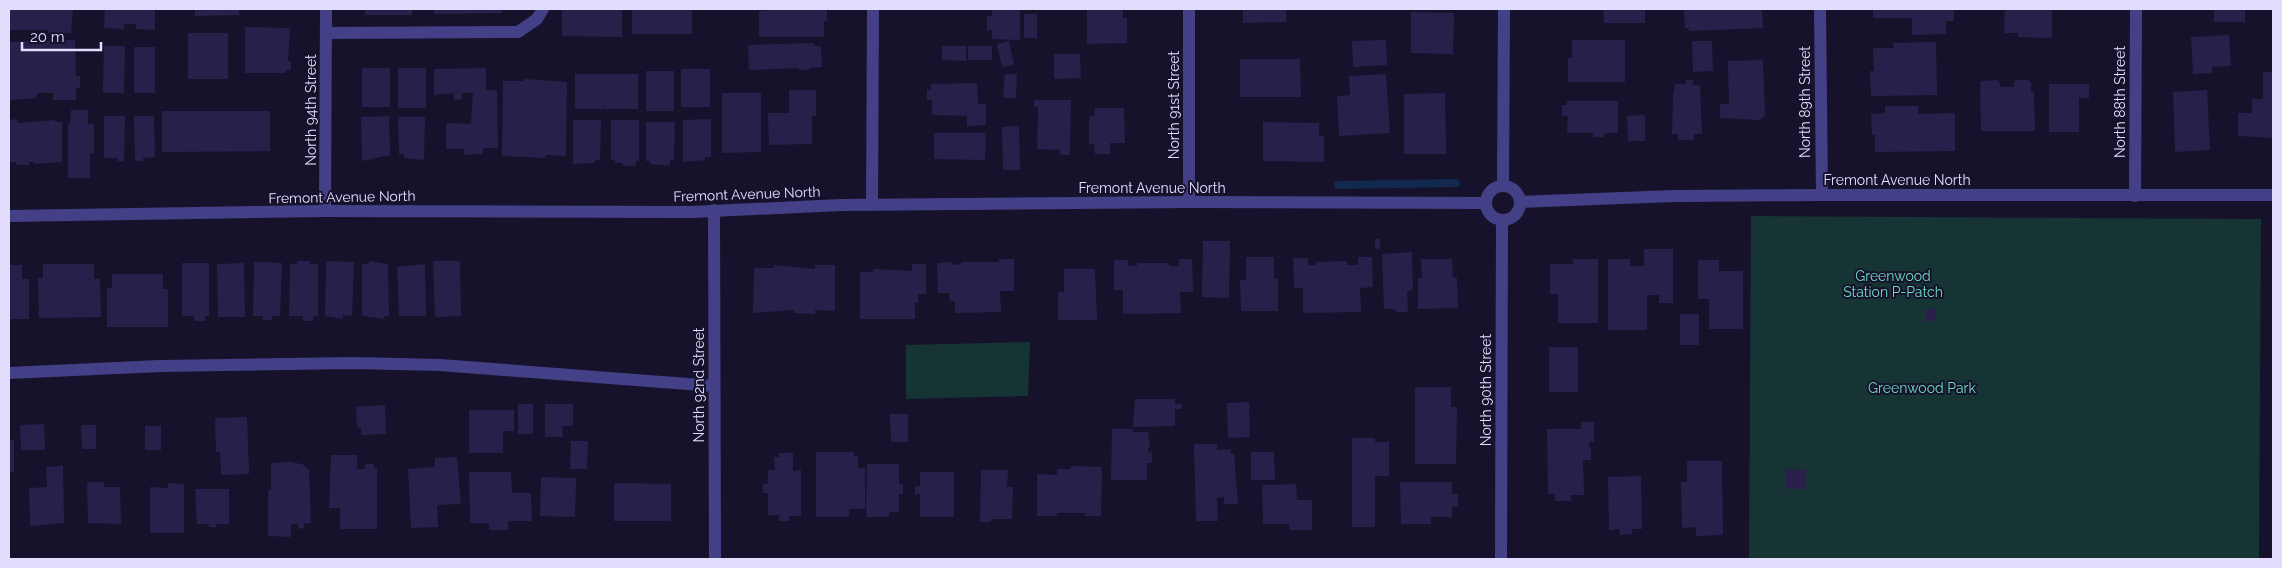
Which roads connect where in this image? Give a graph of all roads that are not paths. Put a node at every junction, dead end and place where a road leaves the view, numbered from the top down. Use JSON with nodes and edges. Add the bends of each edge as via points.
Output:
{"nodes":[{"id":1,"x":326,"y":9,"type":"edge"},
{"id":2,"x":543,"y":9,"type":"edge"},
{"id":3,"x":873,"y":9,"type":"edge"},
{"id":4,"x":1189,"y":9,"type":"edge"},
{"id":5,"x":1504,"y":9,"type":"edge"},
{"id":6,"x":1820,"y":9,"type":"edge"},
{"id":7,"x":2136,"y":9,"type":"edge"},
{"id":8,"x":326,"y":33,"type":"junction"},
{"id":9,"x":1503,"y":186,"type":"junction"},
{"id":10,"x":1822,"y":195,"type":"junction"},
{"id":11,"x":2273,"y":195,"type":"edge"},
{"id":12,"x":2135,"y":196,"type":"junction"},
{"id":13,"x":1189,"y":202,"type":"junction"},
{"id":14,"x":1520,"y":202,"type":"junction"},
{"id":15,"x":1486,"y":204,"type":"junction"},
{"id":16,"x":872,"y":205,"type":"junction"},
{"id":17,"x":714,"y":210,"type":"junction"},
{"id":18,"x":325,"y":211,"type":"junction"},
{"id":19,"x":9,"y":216,"type":"edge"},
{"id":20,"x":1502,"y":220,"type":"junction"},
{"id":21,"x":9,"y":373,"type":"edge"},
{"id":22,"x":714,"y":386,"type":"junction"},
{"id":23,"x":714,"y":559,"type":"edge"},
{"id":24,"x":1501,"y":559,"type":"edge"}],
"edges":[{"from":1,"to":8,"type":"street","name":"North 94th Street"},
{"from":2,"to":8,"type":"street","via":[[537,19],[518,32]]},
{"from":3,"to":16,"type":"street"},
{"from":4,"to":13,"type":"street","name":"North 91st Street"},
{"from":5,"to":9,"type":"street"},
{"from":6,"to":10,"type":"street","name":"North 89th Street"},
{"from":7,"to":12,"type":"street","name":"North 88th Street"},
{"from":8,"to":18,"type":"street","name":"North 94th Street"},
{"from":9,"to":14,"type":"street","via":[[1516,191]]},
{"from":9,"to":15,"type":"street","via":[[1491,190]]},
{"from":10,"to":12,"type":"street","name":"Fremont Avenue North"},
{"from":10,"to":14,"type":"street","name":"Fremont Avenue North"},
{"from":11,"to":12,"type":"street","name":"Fremont Avenue North"},
{"from":13,"to":15,"type":"street","name":"Fremont Avenue North"},
{"from":13,"to":16,"type":"street","name":"Fremont Avenue North"},
{"from":14,"to":20,"type":"street","via":[[1517,213],[1508,220]]},
{"from":15,"to":20,"type":"street","via":[[1491,216]]},
{"from":16,"to":17,"type":"street","name":"Fremont Avenue North"},
{"from":17,"to":18,"type":"street","name":"Fremont Avenue North","via":[[578,213]]},
{"from":17,"to":22,"type":"street","name":"North 92nd Street"},
{"from":18,"to":19,"type":"street","name":"Fremont Avenue North"},
{"from":20,"to":24,"type":"street","name":"North 90th Street"},
{"from":21,"to":22,"type":"street","via":[[160,366],[353,363],[440,365]]},
{"from":22,"to":23,"type":"street","name":"North 92nd Street"}]}
